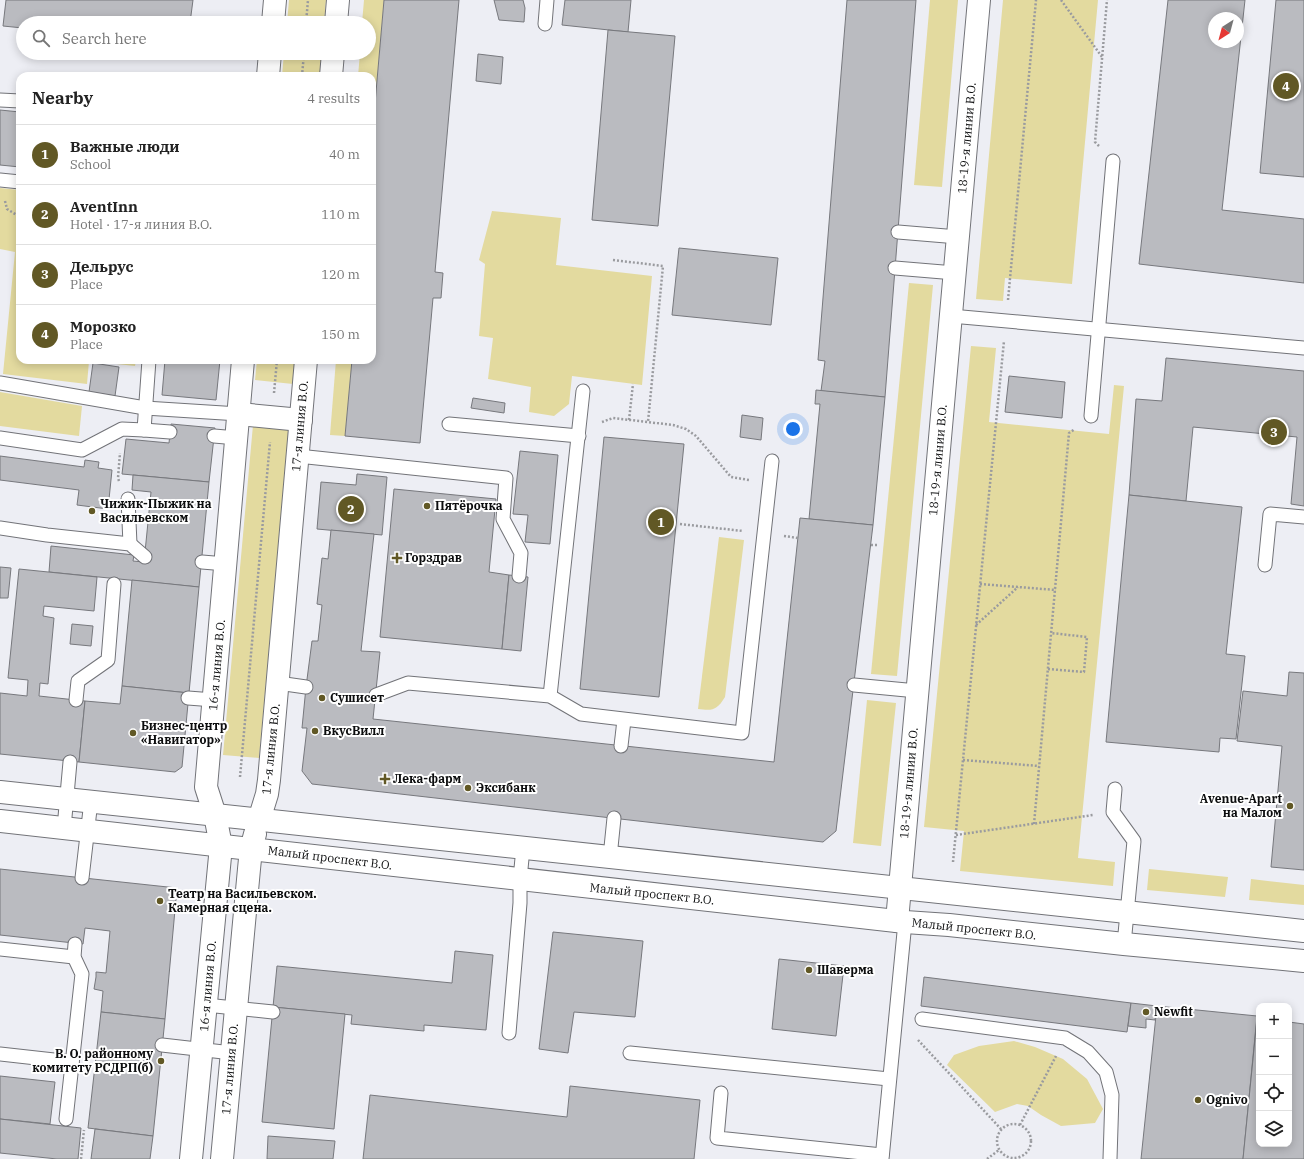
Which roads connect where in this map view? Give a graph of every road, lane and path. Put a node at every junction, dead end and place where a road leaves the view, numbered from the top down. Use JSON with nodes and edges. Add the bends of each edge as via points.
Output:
{"nodes":[{"id":1,"x":275,"y":0,"type":"edge"},
{"id":2,"x":308,"y":0,"type":"edge"},
{"id":3,"x":338,"y":0,"type":"edge"},
{"id":4,"x":547,"y":0,"type":"edge"},
{"id":5,"x":979,"y":0,"type":"edge"},
{"id":6,"x":1036,"y":0,"type":"edge"},
{"id":7,"x":1061,"y":0,"type":"edge"},
{"id":8,"x":1107,"y":0,"type":"edge"},
{"id":9,"x":274,"y":16,"type":"edge"},
{"id":10,"x":307,"y":16,"type":"edge"},
{"id":11,"x":337,"y":16,"type":"edge"},
{"id":12,"x":545,"y":24,"type":"dead end"},
{"id":13,"x":1102,"y":57,"type":"junction"},
{"id":14,"x":269,"y":60,"type":"edge"},
{"id":15,"x":303,"y":60,"type":"edge"},
{"id":16,"x":332,"y":60,"type":"edge"},
{"id":17,"x":268,"y":72,"type":"edge"},
{"id":18,"x":302,"y":72,"type":"edge"},
{"id":19,"x":331,"y":72,"type":"edge"},
{"id":20,"x":0,"y":100,"type":"edge"},
{"id":21,"x":16,"y":101,"type":"edge"},
{"id":22,"x":1113,"y":161,"type":"joint"},
{"id":23,"x":0,"y":180,"type":"edge"},
{"id":24,"x":16,"y":182,"type":"edge"},
{"id":25,"x":898,"y":232,"type":"dead end"},
{"id":26,"x":958,"y":237,"type":"junction"},
{"id":27,"x":613,"y":260,"type":"dead end"},
{"id":28,"x":895,"y":268,"type":"dead end"},
{"id":29,"x":955,"y":273,"type":"junction"},
{"id":30,"x":1010,"y":278,"type":"dead end"},
{"id":31,"x":951,"y":316,"type":"junction"},
{"id":32,"x":1098,"y":329,"type":"junction"},
{"id":33,"x":1304,"y":348,"type":"edge"},
{"id":34,"x":148,"y":364,"type":"edge"},
{"id":35,"x":243,"y":364,"type":"edge"},
{"id":36,"x":277,"y":364,"type":"edge"},
{"id":37,"x":306,"y":364,"type":"edge"},
{"id":38,"x":1001,"y":375,"type":"dead end"},
{"id":39,"x":0,"y":383,"type":"edge"},
{"id":40,"x":633,"y":384,"type":"dead end"},
{"id":41,"x":584,"y":391,"type":"dead end"},
{"id":42,"x":145,"y":408,"type":"junction"},
{"id":43,"x":239,"y":414,"type":"junction"},
{"id":44,"x":1091,"y":416,"type":"joint"},
{"id":45,"x":272,"y":417,"type":"junction"},
{"id":46,"x":301,"y":420,"type":"junction"},
{"id":47,"x":629,"y":420,"type":"junction"},
{"id":48,"x":648,"y":422,"type":"junction"},
{"id":49,"x":449,"y":424,"type":"dead end"},
{"id":50,"x":122,"y":428,"type":"junction"},
{"id":51,"x":144,"y":430,"type":"junction"},
{"id":52,"x":170,"y":432,"type":"dead end"},
{"id":53,"x":214,"y":436,"type":"dead end"},
{"id":54,"x":579,"y":436,"type":"junction"},
{"id":55,"x":0,"y":438,"type":"edge"},
{"id":56,"x":237,"y":438,"type":"junction"},
{"id":57,"x":298,"y":456,"type":"junction"},
{"id":58,"x":772,"y":461,"type":"dead end"},
{"id":59,"x":769,"y":484,"type":"junction"},
{"id":60,"x":128,"y":499,"type":"joint"},
{"id":61,"x":1304,"y":517,"type":"edge"},
{"id":62,"x":680,"y":524,"type":"dead end"},
{"id":63,"x":0,"y":528,"type":"edge"},
{"id":64,"x":764,"y":534,"type":"junction"},
{"id":65,"x":798,"y":538,"type":"dead end"},
{"id":66,"x":130,"y":544,"type":"junction"},
{"id":67,"x":871,"y":545,"type":"dead end"},
{"id":68,"x":878,"y":545,"type":"dead end"},
{"id":69,"x":145,"y":557,"type":"dead end"},
{"id":70,"x":202,"y":562,"type":"dead end"},
{"id":71,"x":226,"y":564,"type":"junction"},
{"id":72,"x":1265,"y":566,"type":"dead end"},
{"id":73,"x":519,"y":576,"type":"dead end"},
{"id":74,"x":114,"y":584,"type":"dead end"},
{"id":75,"x":980,"y":584,"type":"junction"},
{"id":76,"x":1018,"y":587,"type":"junction"},
{"id":77,"x":1056,"y":590,"type":"junction"},
{"id":78,"x":976,"y":625,"type":"junction"},
{"id":79,"x":1051,"y":633,"type":"junction"},
{"id":80,"x":1048,"y":669,"type":"junction"},
{"id":81,"x":278,"y":683,"type":"junction"},
{"id":82,"x":854,"y":685,"type":"dead end"},
{"id":83,"x":306,"y":687,"type":"dead end"},
{"id":84,"x":917,"y":691,"type":"junction"},
{"id":85,"x":376,"y":695,"type":"dead end"},
{"id":86,"x":550,"y":696,"type":"junction"},
{"id":87,"x":188,"y":698,"type":"dead end"},
{"id":88,"x":76,"y":700,"type":"dead end"},
{"id":89,"x":214,"y":700,"type":"junction"},
{"id":90,"x":624,"y":720,"type":"junction"},
{"id":91,"x":621,"y":746,"type":"dead end"},
{"id":92,"x":963,"y":760,"type":"junction"},
{"id":93,"x":70,"y":762,"type":"dead end"},
{"id":94,"x":1039,"y":766,"type":"junction"},
{"id":95,"x":240,"y":777,"type":"dead end"},
{"id":96,"x":1115,"y":789,"type":"dead end"},
{"id":97,"x":0,"y":792,"type":"edge"},
{"id":98,"x":66,"y":799,"type":"junction"},
{"id":99,"x":91,"y":801,"type":"junction"},
{"id":100,"x":1113,"y":812,"type":"junction"},
{"id":101,"x":214,"y":815,"type":"junction"},
{"id":102,"x":614,"y":818,"type":"dead end"},
{"id":103,"x":259,"y":820,"type":"junction"},
{"id":104,"x":0,"y":821,"type":"edge"},
{"id":105,"x":1034,"y":824,"type":"junction"},
{"id":106,"x":64,"y":828,"type":"junction"},
{"id":107,"x":88,"y":830,"type":"junction"},
{"id":108,"x":956,"y":835,"type":"junction"},
{"id":109,"x":222,"y":846,"type":"junction"},
{"id":110,"x":523,"y":848,"type":"junction"},
{"id":111,"x":251,"y":849,"type":"junction"},
{"id":112,"x":610,"y":857,"type":"junction"},
{"id":113,"x":952,"y":862,"type":"dead end"},
{"id":114,"x":82,"y":878,"type":"dead end"},
{"id":115,"x":520,"y":879,"type":"junction"},
{"id":116,"x":899,"y":888,"type":"junction"},
{"id":117,"x":1127,"y":912,"type":"junction"},
{"id":118,"x":901,"y":921,"type":"junction"},
{"id":119,"x":1304,"y":931,"type":"edge"},
{"id":120,"x":75,"y":944,"type":"dead end"},
{"id":121,"x":1124,"y":944,"type":"junction"},
{"id":122,"x":0,"y":949,"type":"edge"},
{"id":123,"x":74,"y":957,"type":"junction"},
{"id":124,"x":1304,"y":961,"type":"edge"},
{"id":125,"x":206,"y":1005,"type":"junction"},
{"id":126,"x":236,"y":1008,"type":"junction"},
{"id":127,"x":273,"y":1012,"type":"dead end"},
{"id":128,"x":896,"y":1016,"type":"junction"},
{"id":129,"x":922,"y":1019,"type":"dead end"},
{"id":130,"x":510,"y":1033,"type":"dead end"},
{"id":131,"x":1065,"y":1038,"type":"junction"},
{"id":132,"x":162,"y":1045,"type":"dead end"},
{"id":133,"x":202,"y":1049,"type":"junction"},
{"id":134,"x":232,"y":1053,"type":"junction"},
{"id":135,"x":630,"y":1053,"type":"dead end"},
{"id":136,"x":0,"y":1054,"type":"edge"},
{"id":137,"x":72,"y":1062,"type":"junction"},
{"id":138,"x":889,"y":1079,"type":"junction"},
{"id":139,"x":721,"y":1093,"type":"dead end"},
{"id":140,"x":66,"y":1119,"type":"dead end"},
{"id":141,"x":1020,"y":1125,"type":"junction"},
{"id":142,"x":1001,"y":1129,"type":"junction"},
{"id":143,"x":999,"y":1150,"type":"junction"},
{"id":144,"x":1025,"y":1155,"type":"junction"},
{"id":145,"x":882,"y":1157,"type":"edge"},
{"id":146,"x":191,"y":1159,"type":"edge"},
{"id":147,"x":222,"y":1159,"type":"edge"},
{"id":148,"x":987,"y":1159,"type":"edge"},
{"id":149,"x":1028,"y":1159,"type":"edge"},
{"id":150,"x":1110,"y":1159,"type":"edge"}],
"edges":[{"from":1,"to":9,"type":"main road"},
{"from":2,"to":10,"type":"path"},
{"from":3,"to":11,"type":"main road"},
{"from":4,"to":12,"type":"lane"},
{"from":5,"to":26,"type":"main road","name":"18-19-я линии В.О."},
{"from":6,"to":30,"type":"path"},
{"from":7,"to":13,"type":"path"},
{"from":8,"to":13,"type":"path"},
{"from":13,"to":22,"type":"path","via":[[1094,142]]},
{"from":14,"to":17,"type":"main road"},
{"from":15,"to":18,"type":"path"},
{"from":16,"to":19,"type":"main road"},
{"from":20,"to":21,"type":"lane"},
{"from":22,"to":32,"type":"lane"},
{"from":23,"to":24,"type":"lane"},
{"from":25,"to":26,"type":"lane"},
{"from":26,"to":29,"type":"main road","name":"18-19-я линии В.О."},
{"from":27,"to":48,"type":"path","via":[[663,266]]},
{"from":28,"to":29,"type":"lane"},
{"from":29,"to":31,"type":"main road","name":"18-19-я линии В.О."},
{"from":31,"to":32,"type":"lane"},
{"from":31,"to":84,"type":"main road","name":"18-19-я линии В.О."},
{"from":32,"to":33,"type":"lane"},
{"from":32,"to":44,"type":"lane"},
{"from":34,"to":42,"type":"lane"},
{"from":35,"to":43,"type":"main road","name":"16-я линия В.О."},
{"from":36,"to":45,"type":"path"},
{"from":37,"to":46,"type":"main road","name":"17-я линия В.О."},
{"from":38,"to":75,"type":"path"},
{"from":39,"to":42,"type":"lane"},
{"from":40,"to":47,"type":"path"},
{"from":41,"to":54,"type":"lane"},
{"from":42,"to":43,"type":"lane"},
{"from":42,"to":51,"type":"lane"},
{"from":43,"to":45,"type":"main road"},
{"from":43,"to":56,"type":"main road","name":"16-я линия В.О."},
{"from":44,"to":77,"type":"path","via":[[1069,433]]},
{"from":45,"to":46,"type":"main road"},
{"from":45,"to":95,"type":"path"},
{"from":46,"to":57,"type":"main road","name":"17-я линия В.О."},
{"from":47,"to":48,"type":"path"},
{"from":47,"to":54,"type":"path","via":[[613,418],[603,421],[596,428],[592,438]]},
{"from":48,"to":59,"type":"path","via":[[686,429],[696,436],[731,477]]},
{"from":49,"to":54,"type":"lane"},
{"from":50,"to":51,"type":"lane"},
{"from":50,"to":55,"type":"lane","via":[[82,450]]},
{"from":50,"to":60,"type":"path","via":[[118,478]]},
{"from":51,"to":52,"type":"lane"},
{"from":53,"to":56,"type":"lane"},
{"from":54,"to":86,"type":"lane"},
{"from":56,"to":71,"type":"main road","name":"16-я линия В.О."},
{"from":57,"to":73,"type":"lane","via":[[506,478],[503,519],[521,553]]},
{"from":57,"to":81,"type":"main road","name":"17-я линия В.О."},
{"from":58,"to":59,"type":"lane"},
{"from":59,"to":64,"type":"lane"},
{"from":60,"to":66,"type":"lane"},
{"from":61,"to":72,"type":"lane","via":[[1270,514]]},
{"from":62,"to":64,"type":"path"},
{"from":63,"to":66,"type":"lane"},
{"from":64,"to":65,"type":"path"},
{"from":64,"to":90,"type":"lane","via":[[742,733]]},
{"from":66,"to":69,"type":"lane"},
{"from":67,"to":68,"type":"path"},
{"from":70,"to":71,"type":"lane"},
{"from":71,"to":89,"type":"main road","name":"16-я линия В.О."},
{"from":74,"to":88,"type":"lane","via":[[108,660],[78,681]]},
{"from":75,"to":76,"type":"path"},
{"from":75,"to":78,"type":"path"},
{"from":76,"to":77,"type":"path"},
{"from":76,"to":78,"type":"path"},
{"from":77,"to":79,"type":"path"},
{"from":78,"to":92,"type":"path"},
{"from":79,"to":80,"type":"path"},
{"from":79,"to":80,"type":"path","via":[[1087,637],[1087,644],[1084,672]]},
{"from":80,"to":94,"type":"path"},
{"from":81,"to":83,"type":"lane"},
{"from":81,"to":103,"type":"main road","name":"17-я линия В.О.","via":[[267,794]]},
{"from":82,"to":84,"type":"lane"},
{"from":84,"to":116,"type":"main road","name":"18-19-я линии В.О."},
{"from":85,"to":86,"type":"lane","via":[[408,683]]},
{"from":86,"to":90,"type":"lane","via":[[581,714]]},
{"from":87,"to":89,"type":"lane"},
{"from":89,"to":101,"type":"main road","name":"16-я линия В.О.","via":[[206,787]]},
{"from":90,"to":91,"type":"lane"},
{"from":92,"to":94,"type":"path"},
{"from":92,"to":108,"type":"path"},
{"from":93,"to":98,"type":"lane"},
{"from":94,"to":105,"type":"path"},
{"from":96,"to":100,"type":"lane"},
{"from":97,"to":98,"type":"main road"},
{"from":98,"to":99,"type":"main road"},
{"from":98,"to":106,"type":"lane"},
{"from":99,"to":101,"type":"main road"},
{"from":99,"to":107,"type":"lane"},
{"from":100,"to":105,"type":"path"},
{"from":100,"to":117,"type":"lane","via":[[1134,841]]},
{"from":101,"to":103,"type":"main road"},
{"from":101,"to":109,"type":"main road","name":"16-я линия В.О."},
{"from":102,"to":112,"type":"lane"},
{"from":103,"to":110,"type":"main road"},
{"from":103,"to":111,"type":"main road","name":"17-я линия В.О."},
{"from":104,"to":106,"type":"main road","name":"Малый проспект В.О."},
{"from":105,"to":108,"type":"path"},
{"from":106,"to":107,"type":"main road","name":"Малый проспект В.О."},
{"from":107,"to":109,"type":"main road","name":"Малый проспект В.О."},
{"from":107,"to":114,"type":"lane"},
{"from":108,"to":113,"type":"path"},
{"from":109,"to":111,"type":"main road","name":"Малый проспект В.О."},
{"from":109,"to":125,"type":"main road","name":"16-я линия В.О."},
{"from":110,"to":112,"type":"main road"},
{"from":110,"to":115,"type":"lane"},
{"from":111,"to":115,"type":"main road","name":"Малый проспект В.О."},
{"from":111,"to":126,"type":"main road","name":"17-я линия В.О."},
{"from":112,"to":116,"type":"main road"},
{"from":115,"to":118,"type":"main road","name":"Малый проспект В.О."},
{"from":115,"to":130,"type":"lane"},
{"from":116,"to":117,"type":"main road"},
{"from":116,"to":118,"type":"main road","name":"18-19-я линии В.О."},
{"from":117,"to":119,"type":"main road"},
{"from":117,"to":121,"type":"lane"},
{"from":118,"to":121,"type":"main road","name":"Малый проспект В.О."},
{"from":118,"to":128,"type":"lane"},
{"from":120,"to":123,"type":"lane"},
{"from":121,"to":124,"type":"main road","name":"Малый проспект В.О."},
{"from":122,"to":123,"type":"lane"},
{"from":123,"to":137,"type":"lane","via":[[82,974]]},
{"from":125,"to":126,"type":"lane"},
{"from":125,"to":133,"type":"main road","name":"16-я линия В.О."},
{"from":126,"to":127,"type":"lane"},
{"from":126,"to":134,"type":"main road","name":"17-я линия В.О."},
{"from":128,"to":138,"type":"lane"},
{"from":128,"to":142,"type":"path"},
{"from":129,"to":131,"type":"lane"},
{"from":131,"to":141,"type":"path"},
{"from":131,"to":150,"type":"lane","via":[[1088,1052],[1106,1072],[1112,1094]]},
{"from":132,"to":133,"type":"lane"},
{"from":133,"to":134,"type":"lane"},
{"from":133,"to":146,"type":"main road","name":"16-я линия В.О."},
{"from":134,"to":147,"type":"main road","name":"17-я линия В.О."},
{"from":135,"to":138,"type":"lane"},
{"from":136,"to":137,"type":"lane"},
{"from":137,"to":140,"type":"lane"},
{"from":138,"to":145,"type":"lane"},
{"from":139,"to":145,"type":"lane","via":[[717,1138]]},
{"from":141,"to":142,"type":"path","via":[[1013,1124]]},
{"from":141,"to":144,"type":"path","via":[[1030,1135],[1031,1142]]},
{"from":142,"to":143,"type":"path","via":[[996,1143]]},
{"from":143,"to":144,"type":"path","via":[[1004,1156],[1011,1158]]},
{"from":143,"to":148,"type":"path"},
{"from":144,"to":149,"type":"path"}]}
